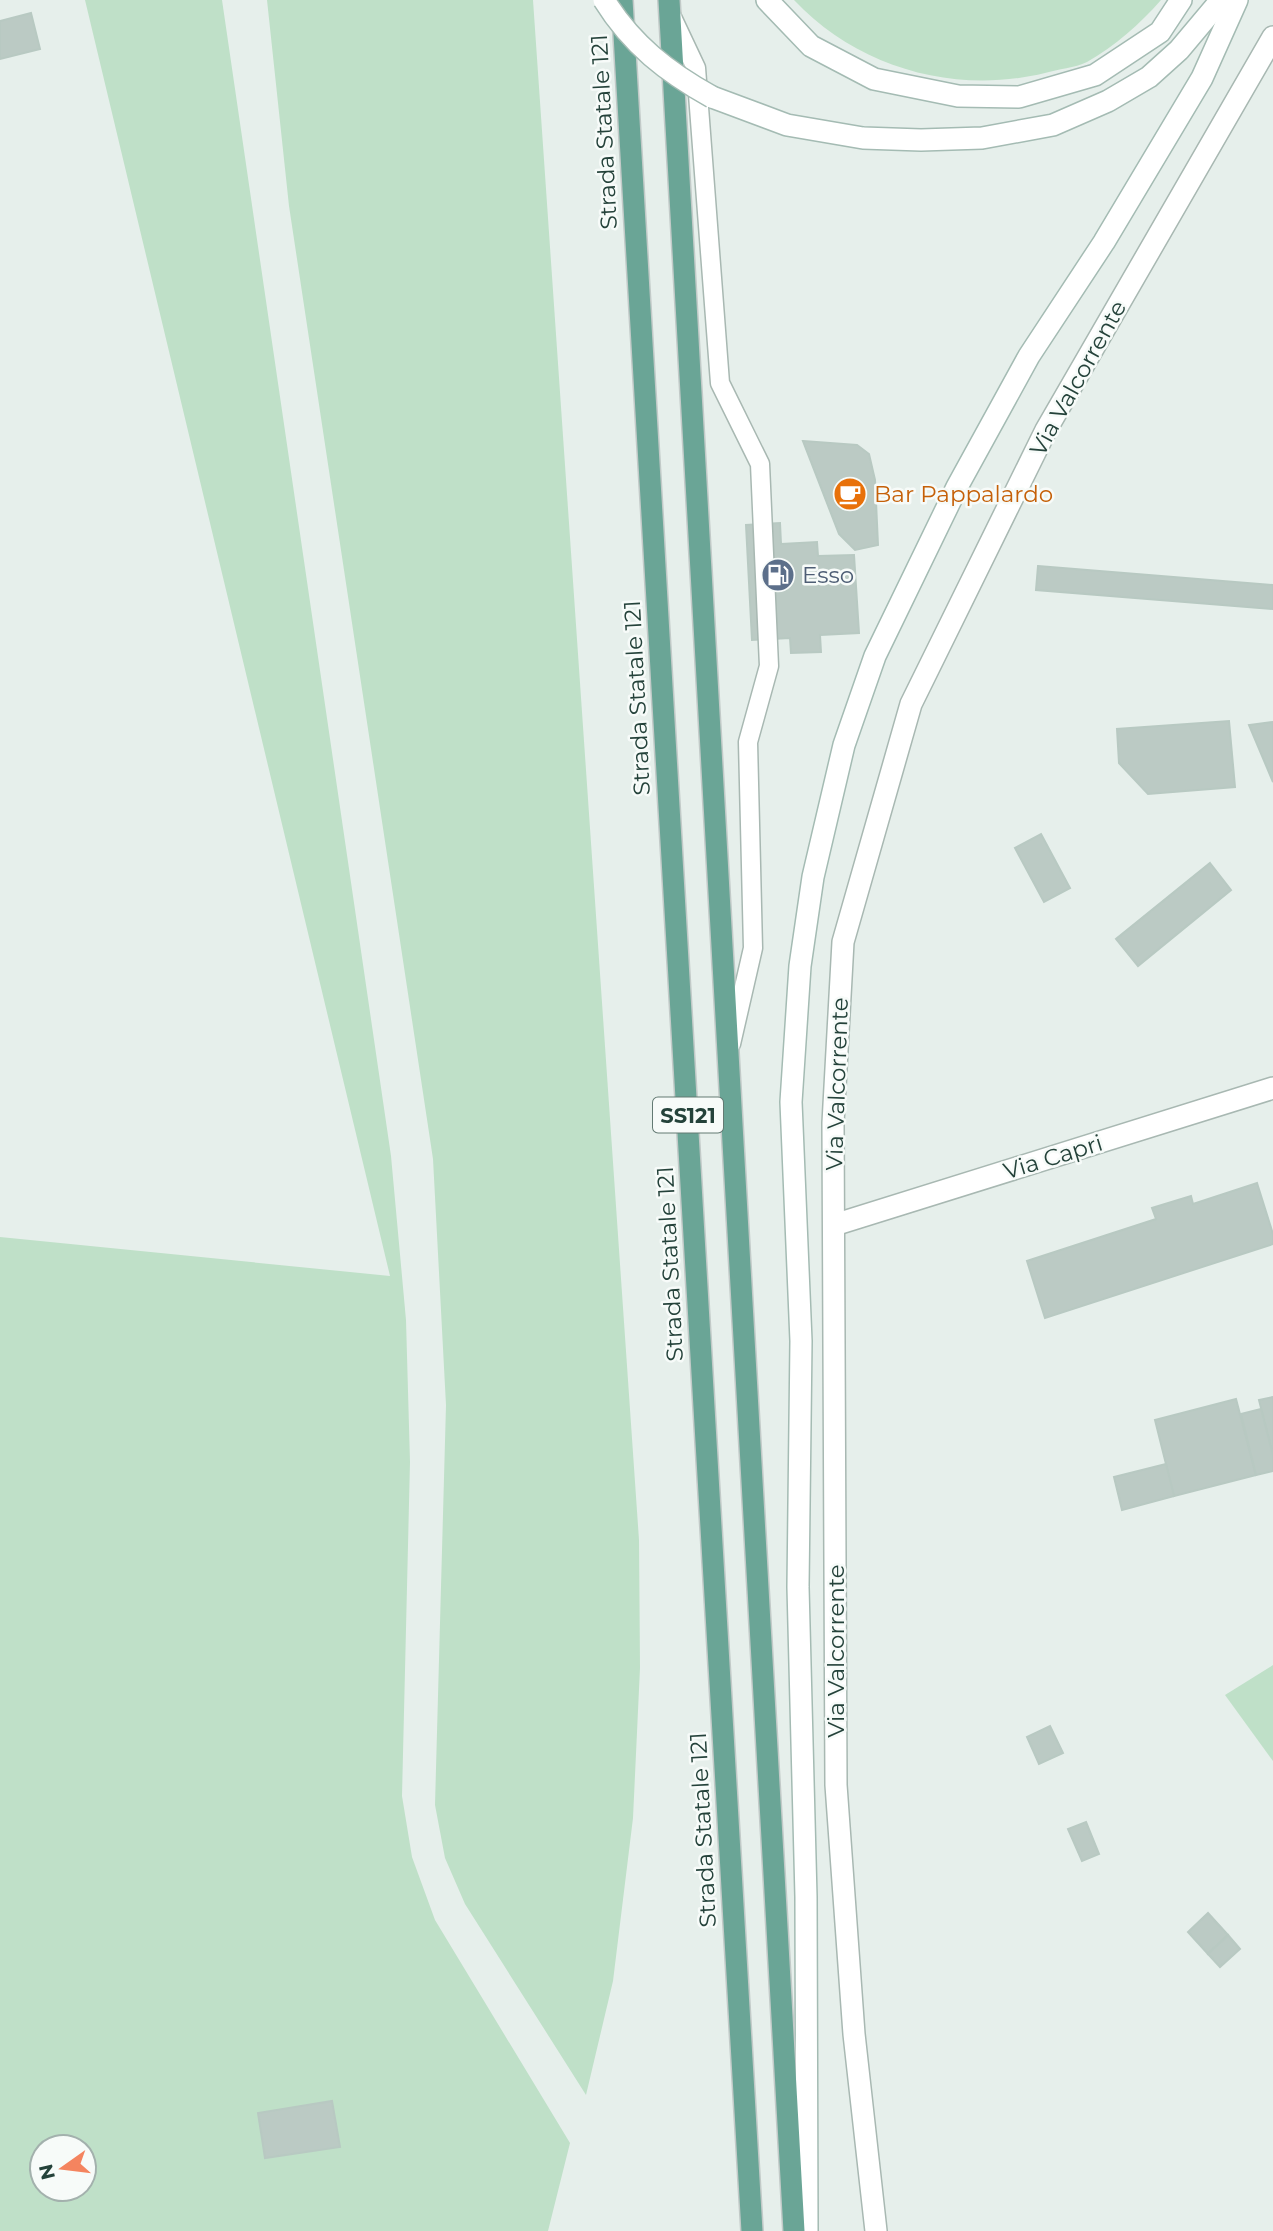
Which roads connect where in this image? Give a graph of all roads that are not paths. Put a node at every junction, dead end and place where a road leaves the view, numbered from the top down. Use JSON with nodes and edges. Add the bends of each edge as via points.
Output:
{"nodes":[{"id":1,"x":604,"y":0,"type":"edge"},
{"id":2,"x":622,"y":0,"type":"edge"},
{"id":3,"x":767,"y":0,"type":"edge"},
{"id":4,"x":1181,"y":0,"type":"edge"},
{"id":5,"x":1221,"y":0,"type":"edge"},
{"id":6,"x":1237,"y":0,"type":"edge"},
{"id":7,"x":670,"y":6,"type":"edge"},
{"id":8,"x":1273,"y":37,"type":"edge"},
{"id":9,"x":728,"y":1057,"type":"junction"},
{"id":10,"x":1273,"y":1088,"type":"edge"},
{"id":11,"x":834,"y":1225,"type":"junction"},
{"id":12,"x":752,"y":2231,"type":"edge"},
{"id":13,"x":794,"y":2231,"type":"edge"},
{"id":14,"x":807,"y":2231,"type":"edge"},
{"id":15,"x":876,"y":2231,"type":"edge"}],
"edges":[{"from":1,"to":5,"type":"main road","bridge":true,"via":[[642,48],[675,76],[712,97],[787,125],[863,138],[921,140],[982,138],[1053,125],[1108,101],[1149,77]]},
{"from":2,"to":12,"type":"main road","name":"Strada Statale 121","number":"SS121"},
{"from":3,"to":4,"type":"main road","via":[[811,46],[874,79],[958,96],[1019,97],[1095,75],[1160,32]]},
{"from":6,"to":14,"type":"main road","via":[[1202,78],[1029,356],[957,487],[875,656],[844,745],[813,877],[800,966],[792,1102],[801,1341],[798,1587],[806,1897]]},
{"from":7,"to":9,"type":"main road","number":"SS121"},
{"from":7,"to":9,"type":"lane","via":[[696,68],[720,383],[760,464],[769,666],[748,742],[753,948]]},
{"from":8,"to":11,"type":"main road","name":"Via Valcorrente","via":[[1046,430],[911,704],[843,942],[833,1123]]},
{"from":9,"to":13,"type":"main road","number":"SS121"},
{"from":10,"to":11,"type":"main road","name":"Via Capri"},
{"from":11,"to":15,"type":"main road","name":"Via Valcorrente","via":[[836,1785],[854,2034]]}]}
